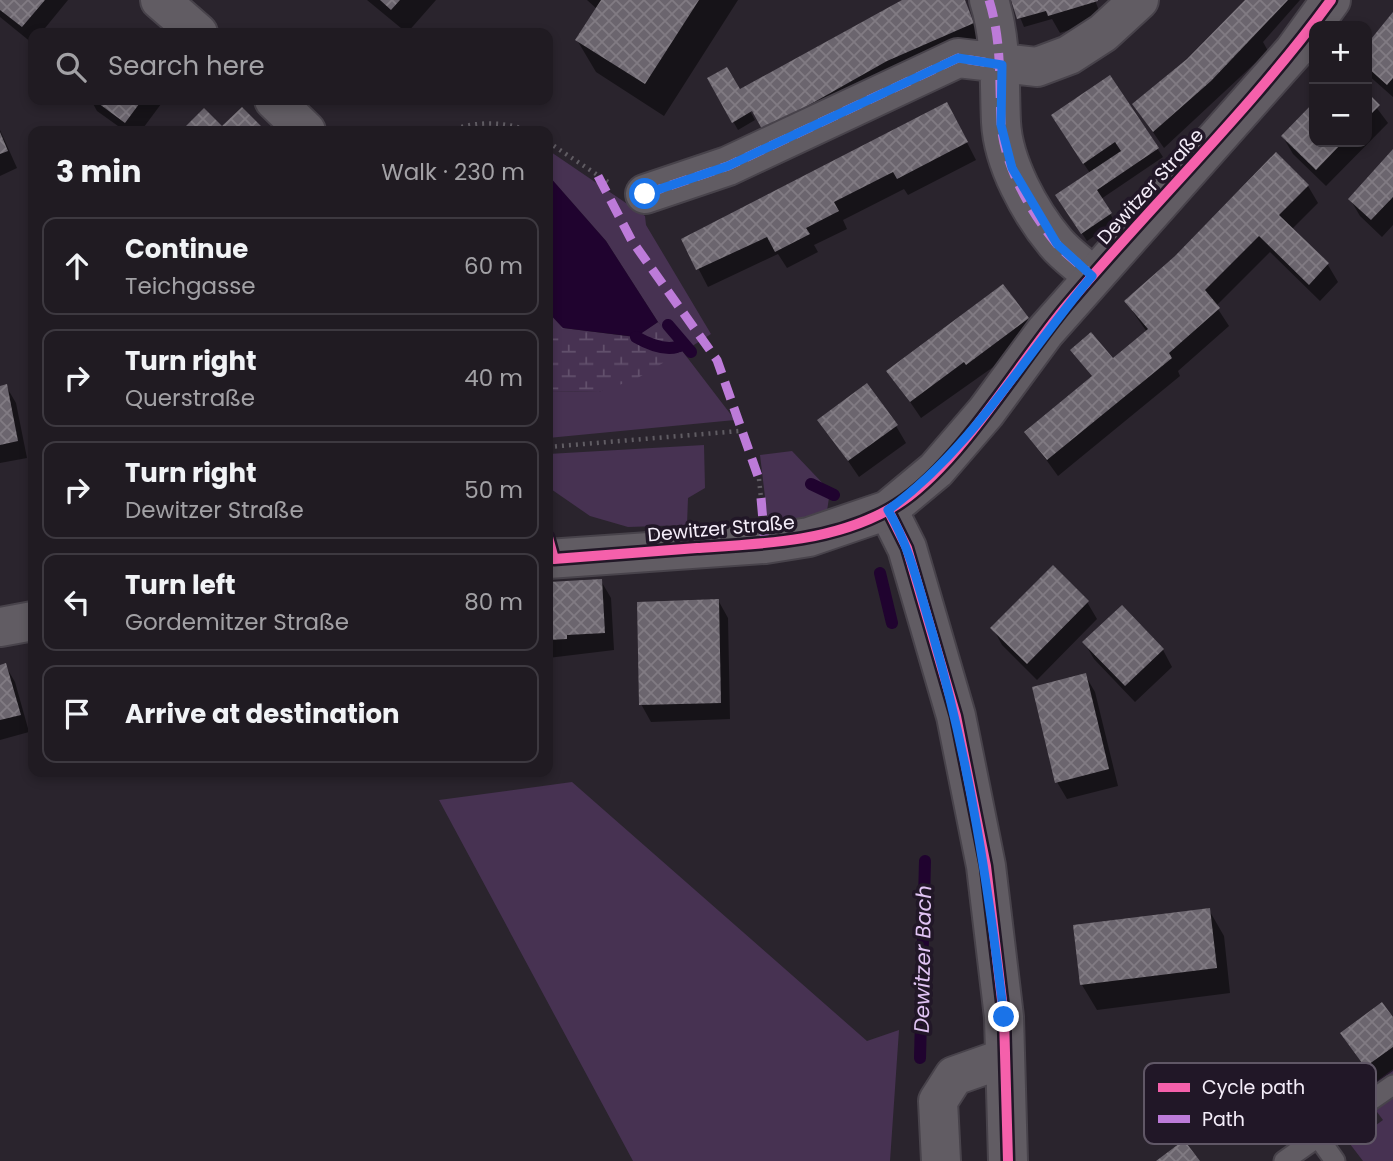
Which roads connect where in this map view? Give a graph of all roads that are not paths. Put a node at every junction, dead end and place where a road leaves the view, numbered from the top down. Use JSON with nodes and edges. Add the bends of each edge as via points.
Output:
{"nodes":[{"id":1,"x":160,"y":0,"type":"edge"},
{"id":2,"x":989,"y":0,"type":"edge"},
{"id":3,"x":1139,"y":0,"type":"edge"},
{"id":4,"x":1331,"y":0,"type":"edge"},
{"id":5,"x":192,"y":28,"type":"edge"},
{"id":6,"x":1002,"y":65,"type":"junction"},
{"id":7,"x":279,"y":105,"type":"edge"},
{"id":8,"x":301,"y":126,"type":"edge"},
{"id":9,"x":645,"y":194,"type":"road end"},
{"id":10,"x":1092,"y":276,"type":"junction"},
{"id":11,"x":888,"y":510,"type":"junction"},
{"id":12,"x":553,"y":551,"type":"edge"},
{"id":13,"x":28,"y":622,"type":"edge"},
{"id":14,"x":0,"y":627,"type":"edge"},
{"id":15,"x":1005,"y":1058,"type":"junction"},
{"id":16,"x":1393,"y":1085,"type":"edge"},
{"id":17,"x":1376,"y":1097,"type":"edge"},
{"id":18,"x":1308,"y":1144,"type":"edge"},
{"id":19,"x":1323,"y":1144,"type":"edge"},
{"id":20,"x":940,"y":1161,"type":"edge"},
{"id":21,"x":1008,"y":1161,"type":"edge"},
{"id":22,"x":1284,"y":1161,"type":"edge"},
{"id":23,"x":1335,"y":1161,"type":"edge"}],
"edges":[{"from":1,"to":5,"type":"street"},
{"from":2,"to":6,"type":"street"},
{"from":3,"to":6,"type":"street","via":[[1103,33],[1069,55],[1037,67]]},
{"from":4,"to":10,"type":"street","name":"Dewitzer Straße","via":[[1294,51]]},
{"from":6,"to":9,"type":"street","via":[[958,58],[728,166]]},
{"from":6,"to":10,"type":"street","via":[[1001,125],[1012,168],[1057,244]]},
{"from":7,"to":8,"type":"street"},
{"from":10,"to":11,"type":"street","name":"Dewitzer Straße","via":[[945,461]]},
{"from":11,"to":12,"type":"street","name":"Dewitzer Straße","via":[[855,524],[787,541]]},
{"from":11,"to":15,"type":"street","via":[[907,548],[956,716],[986,866]]},
{"from":13,"to":14,"type":"street"},
{"from":15,"to":20,"type":"street","via":[[954,1076],[939,1101]]},
{"from":15,"to":21,"type":"street"},
{"from":16,"to":17,"type":"lane"},
{"from":18,"to":22,"type":"lane"},
{"from":19,"to":23,"type":"lane"}]}
